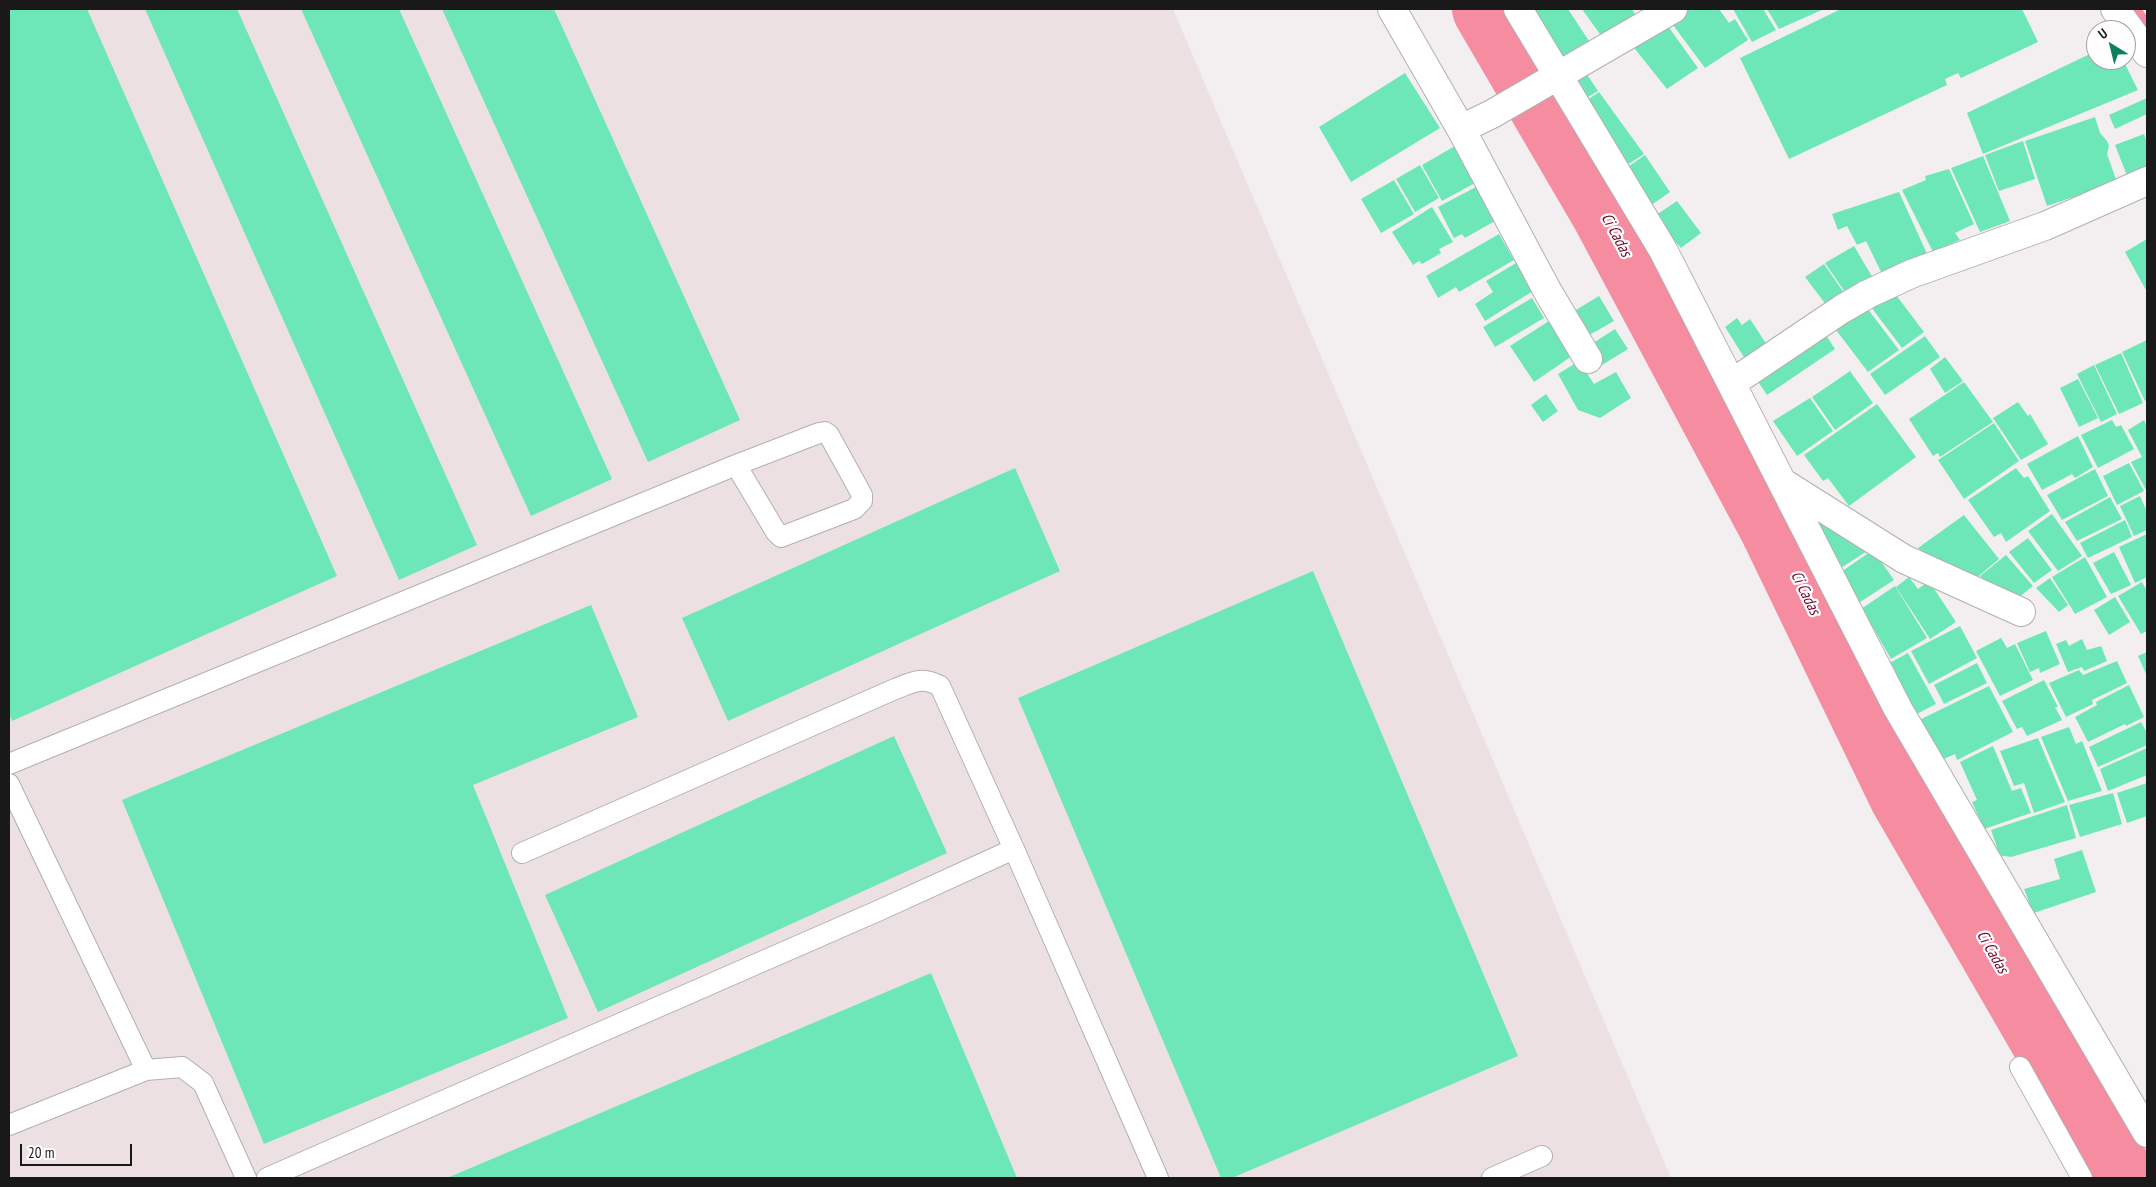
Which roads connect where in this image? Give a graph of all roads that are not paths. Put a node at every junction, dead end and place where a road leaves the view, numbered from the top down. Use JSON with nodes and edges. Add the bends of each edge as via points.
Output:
{"nodes":[{"id":1,"x":1392,"y":9,"type":"edge"},
{"id":2,"x":1518,"y":9,"type":"edge"},
{"id":3,"x":1673,"y":9,"type":"edge"},
{"id":4,"x":2115,"y":9,"type":"edge"},
{"id":5,"x":2147,"y":52,"type":"edge"},
{"id":6,"x":1546,"y":82,"type":"junction"},
{"id":7,"x":1461,"y":128,"type":"junction"},
{"id":8,"x":2147,"y":181,"type":"edge"},
{"id":9,"x":1588,"y":360,"type":"dead end"},
{"id":10,"x":1732,"y":383,"type":"junction"},
{"id":11,"x":736,"y":465,"type":"junction"},
{"id":12,"x":1785,"y":484,"type":"junction"},
{"id":13,"x":2021,"y":612,"type":"dead end"},
{"id":14,"x":9,"y":764,"type":"edge"},
{"id":15,"x":9,"y":784,"type":"edge"},
{"id":16,"x":1014,"y":849,"type":"junction"},
{"id":17,"x":522,"y":852,"type":"dead end"},
{"id":18,"x":2020,"y":1066,"type":"dead end"},
{"id":19,"x":146,"y":1070,"type":"junction"},
{"id":20,"x":9,"y":1125,"type":"edge"},
{"id":21,"x":2147,"y":1133,"type":"edge"},
{"id":22,"x":1542,"y":1156,"type":"dead end"},
{"id":23,"x":246,"y":1178,"type":"edge"},
{"id":24,"x":267,"y":1178,"type":"edge"},
{"id":25,"x":1158,"y":1178,"type":"edge"},
{"id":26,"x":1492,"y":1178,"type":"edge"},
{"id":27,"x":2082,"y":1178,"type":"edge"}],
"edges":[{"from":1,"to":7,"type":"street"},
{"from":2,"to":6,"type":"street"},
{"from":3,"to":6,"type":"street"},
{"from":4,"to":5,"type":"street"},
{"from":6,"to":7,"type":"street"},
{"from":6,"to":10,"type":"street","via":[[1664,250]]},
{"from":7,"to":9,"type":"street"},
{"from":8,"to":10,"type":"street","via":[[2045,226],[1911,274],[1868,294]]},
{"from":10,"to":12,"type":"street"},
{"from":11,"to":11,"type":"lane","via":[[825,432],[862,495],[862,501],[854,509],[781,537]]},
{"from":11,"to":14,"type":"lane"},
{"from":12,"to":13,"type":"street","via":[[1904,559]]},
{"from":12,"to":21,"type":"street","via":[[1898,709]]},
{"from":15,"to":19,"type":"lane"},
{"from":16,"to":17,"type":"lane","via":[[940,686],[920,680]]},
{"from":16,"to":24,"type":"lane"},
{"from":16,"to":25,"type":"lane"},
{"from":18,"to":27,"type":"lane"},
{"from":19,"to":20,"type":"lane"},
{"from":19,"to":23,"type":"lane","via":[[182,1067],[203,1083]]},
{"from":22,"to":26,"type":"lane"}]}
